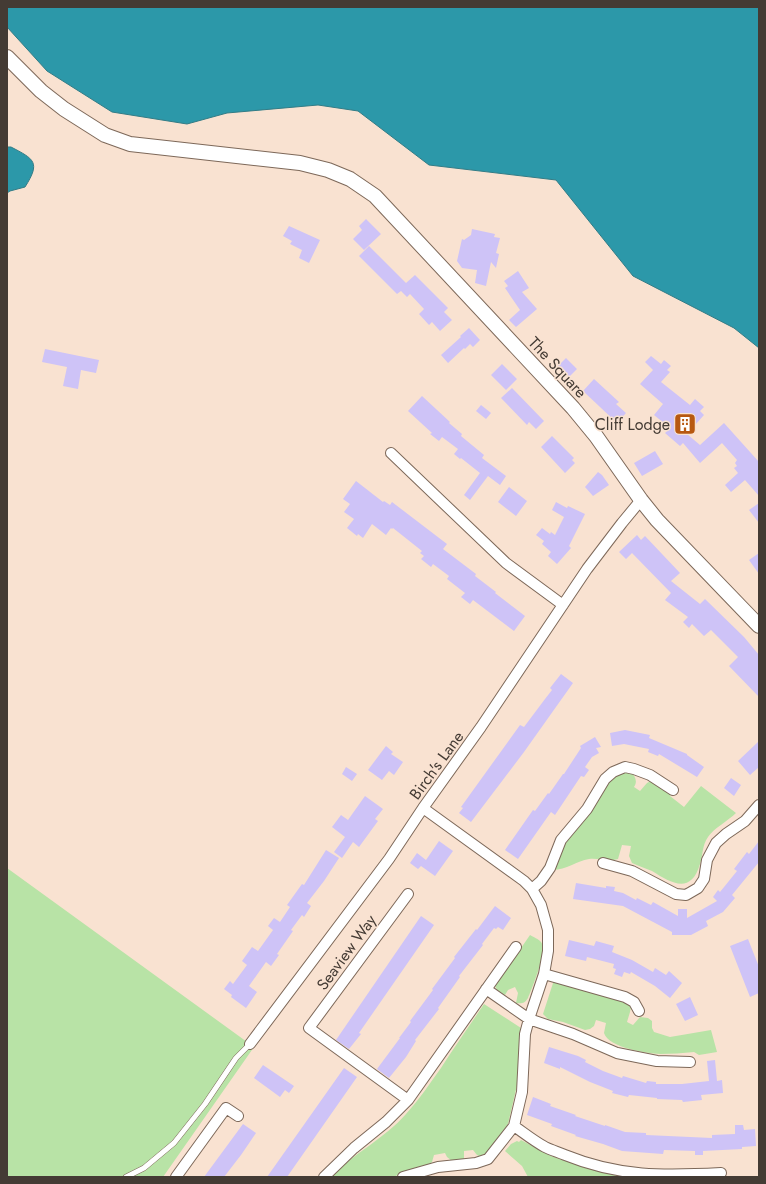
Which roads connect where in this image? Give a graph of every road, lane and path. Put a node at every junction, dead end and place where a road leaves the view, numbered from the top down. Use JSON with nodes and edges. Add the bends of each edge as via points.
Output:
{"nodes":[{"id":1,"x":7,"y":57,"type":"edge"},
{"id":2,"x":392,"y":453,"type":"dead end"},
{"id":3,"x":641,"y":500,"type":"junction"},
{"id":4,"x":563,"y":605,"type":"junction"},
{"id":5,"x":759,"y":626,"type":"edge"},
{"id":6,"x":673,"y":790,"type":"dead end"},
{"id":7,"x":759,"y":805,"type":"edge"},
{"id":8,"x":423,"y":808,"type":"junction"},
{"id":9,"x":603,"y":862,"type":"dead end"},
{"id":10,"x":532,"y":889,"type":"junction"},
{"id":11,"x":408,"y":894,"type":"dead end"},
{"id":12,"x":516,"y":947,"type":"dead end"},
{"id":13,"x":544,"y":974,"type":"junction"},
{"id":14,"x":486,"y":989,"type":"junction"},
{"id":15,"x":639,"y":1011,"type":"dead end"},
{"id":16,"x":529,"y":1019,"type":"junction"},
{"id":17,"x":250,"y":1044,"type":"joint"},
{"id":18,"x":690,"y":1062,"type":"dead end"},
{"id":19,"x":408,"y":1100,"type":"junction"},
{"id":20,"x":238,"y":1116,"type":"dead end"},
{"id":21,"x":514,"y":1126,"type":"junction"},
{"id":22,"x":721,"y":1174,"type":"dead end"},
{"id":23,"x":633,"y":1175,"type":"edge"},
{"id":24,"x":126,"y":1177,"type":"edge"},
{"id":25,"x":176,"y":1177,"type":"edge"},
{"id":26,"x":324,"y":1177,"type":"edge"},
{"id":27,"x":403,"y":1177,"type":"edge"}],
"edges":[{"from":1,"to":3,"type":"main road","name":"The Square","via":[[41,91],[64,109],[106,135],[130,144],[300,163],[350,179],[375,196],[572,408],[596,436]]},
{"from":2,"to":4,"type":"street","via":[[506,563]]},
{"from":3,"to":4,"type":"street","name":"Birch's Lane"},
{"from":3,"to":5,"type":"main road","name":"The Square"},
{"from":4,"to":8,"type":"street","name":"Birch's Lane"},
{"from":6,"to":10,"type":"street","via":[[650,775],[634,769],[625,767],[614,772],[605,779],[587,809],[561,840],[550,868]]},
{"from":7,"to":9,"type":"street","via":[[745,821],[716,843],[707,860],[704,879],[698,888],[686,895],[676,894],[632,871]]},
{"from":8,"to":10,"type":"street"},
{"from":8,"to":17,"type":"street","name":"Birch's Lane","via":[[389,859]]},
{"from":10,"to":13,"type":"street","via":[[541,905],[548,930]]},
{"from":11,"to":19,"type":"street","name":"Seaview Way","via":[[309,1028]]},
{"from":12,"to":14,"type":"street"},
{"from":13,"to":15,"type":"street","via":[[625,997],[634,1002]]},
{"from":13,"to":16,"type":"street"},
{"from":14,"to":16,"type":"street"},
{"from":14,"to":19,"type":"street"},
{"from":16,"to":18,"type":"street","via":[[617,1053],[657,1061]]},
{"from":16,"to":21,"type":"street","via":[[522,1092]]},
{"from":17,"to":24,"type":"lane","via":[[236,1058],[205,1104],[174,1143],[144,1168]]},
{"from":19,"to":26,"type":"street"},
{"from":20,"to":25,"type":"street","via":[[226,1108]]},
{"from":21,"to":23,"type":"street","via":[[545,1147],[581,1161]]},
{"from":21,"to":27,"type":"street","via":[[488,1159],[476,1163],[438,1167]]},
{"from":22,"to":23,"type":"street"}]}
